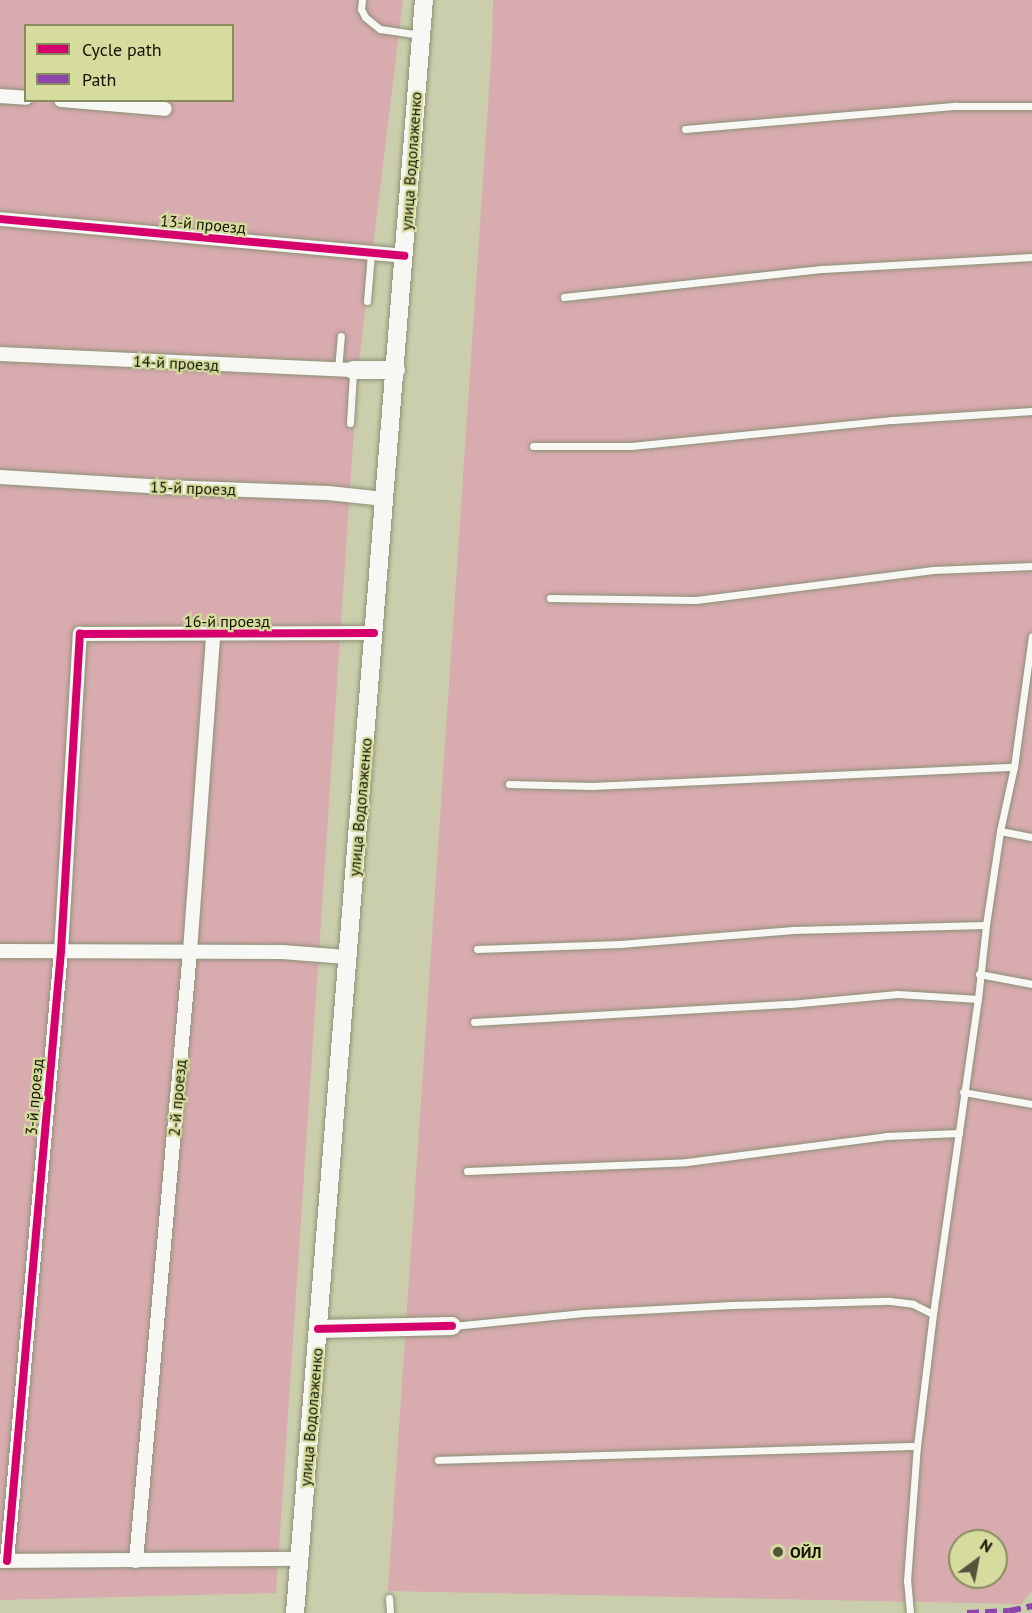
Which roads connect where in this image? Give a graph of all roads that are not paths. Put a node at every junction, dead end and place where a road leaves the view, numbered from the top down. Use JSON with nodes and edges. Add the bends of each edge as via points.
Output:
{"nodes":[{"id":1,"x":362,"y":0,"type":"edge"},
{"id":2,"x":424,"y":0,"type":"edge"},
{"id":3,"x":421,"y":35,"type":"junction"},
{"id":4,"x":0,"y":96,"type":"edge"},
{"id":5,"x":24,"y":98,"type":"edge"},
{"id":6,"x":88,"y":102,"type":"edge"},
{"id":7,"x":1032,"y":106,"type":"edge"},
{"id":8,"x":165,"y":108,"type":"dead end"},
{"id":9,"x":685,"y":129,"type":"dead end"},
{"id":10,"x":0,"y":219,"type":"edge"},
{"id":11,"x":371,"y":253,"type":"junction"},
{"id":12,"x":404,"y":256,"type":"junction"},
{"id":13,"x":1032,"y":257,"type":"edge"},
{"id":14,"x":564,"y":297,"type":"dead end"},
{"id":15,"x":367,"y":301,"type":"dead end"},
{"id":16,"x":342,"y":336,"type":"dead end"},
{"id":17,"x":0,"y":354,"type":"edge"},
{"id":18,"x":396,"y":370,"type":"junction"},
{"id":19,"x":345,"y":371,"type":"junction"},
{"id":20,"x":1032,"y":411,"type":"edge"},
{"id":21,"x":350,"y":423,"type":"dead end"},
{"id":22,"x":533,"y":446,"type":"dead end"},
{"id":23,"x":0,"y":477,"type":"edge"},
{"id":24,"x":385,"y":499,"type":"junction"},
{"id":25,"x":1032,"y":566,"type":"edge"},
{"id":26,"x":550,"y":598,"type":"dead end"},
{"id":27,"x":374,"y":633,"type":"junction"},
{"id":28,"x":80,"y":634,"type":"joint"},
{"id":29,"x":213,"y":635,"type":"junction"},
{"id":30,"x":1032,"y":636,"type":"edge"},
{"id":31,"x":1029,"y":690,"type":"edge"},
{"id":32,"x":1014,"y":767,"type":"junction"},
{"id":33,"x":509,"y":784,"type":"dead end"},
{"id":34,"x":1000,"y":831,"type":"junction"},
{"id":35,"x":1032,"y":837,"type":"edge"},
{"id":36,"x":986,"y":924,"type":"junction"},
{"id":37,"x":477,"y":949,"type":"dead end"},
{"id":38,"x":0,"y":951,"type":"edge"},
{"id":39,"x":61,"y":951,"type":"junction"},
{"id":40,"x":190,"y":951,"type":"junction"},
{"id":41,"x":347,"y":957,"type":"junction"},
{"id":42,"x":979,"y":974,"type":"junction"},
{"id":43,"x":1032,"y":984,"type":"edge"},
{"id":44,"x":978,"y":999,"type":"junction"},
{"id":45,"x":474,"y":1022,"type":"dead end"},
{"id":46,"x":963,"y":1092,"type":"junction"},
{"id":47,"x":1032,"y":1104,"type":"edge"},
{"id":48,"x":959,"y":1133,"type":"junction"},
{"id":49,"x":467,"y":1171,"type":"dead end"},
{"id":50,"x":933,"y":1314,"type":"junction"},
{"id":51,"x":452,"y":1326,"type":"joint"},
{"id":52,"x":318,"y":1329,"type":"junction"},
{"id":53,"x":917,"y":1446,"type":"junction"},
{"id":54,"x":438,"y":1460,"type":"dead end"},
{"id":55,"x":299,"y":1558,"type":"junction"},
{"id":56,"x":3,"y":1561,"type":"edge"},
{"id":57,"x":136,"y":1561,"type":"junction"},
{"id":58,"x":389,"y":1598,"type":"dead end"},
{"id":59,"x":295,"y":1613,"type":"edge"},
{"id":60,"x":390,"y":1613,"type":"edge"},
{"id":61,"x":910,"y":1613,"type":"edge"}],
"edges":[{"from":1,"to":3,"type":"lane","via":[[365,17],[380,29]]},
{"from":2,"to":3,"type":"main road","name":"улица Водолаженко"},
{"from":3,"to":12,"type":"main road","name":"улица Водолаженко"},
{"from":4,"to":5,"type":"street"},
{"from":6,"to":8,"type":"street"},
{"from":7,"to":9,"type":"lane","via":[[956,106]]},
{"from":10,"to":11,"type":"street","name":"13-й проезд"},
{"from":11,"to":12,"type":"street","name":"13-й проезд"},
{"from":11,"to":15,"type":"lane"},
{"from":12,"to":18,"type":"main road","name":"улица Водолаженко"},
{"from":13,"to":14,"type":"lane","via":[[823,269]]},
{"from":16,"to":19,"type":"lane"},
{"from":17,"to":19,"type":"street","name":"14-й проезд"},
{"from":18,"to":19,"type":"main road"},
{"from":18,"to":24,"type":"main road","name":"улица Водолаженко"},
{"from":19,"to":21,"type":"lane"},
{"from":20,"to":22,"type":"lane","via":[[893,420],[631,446]]},
{"from":23,"to":24,"type":"street","name":"15-й проезд"},
{"from":24,"to":27,"type":"main road","name":"улица Водолаженко"},
{"from":25,"to":26,"type":"lane","via":[[933,570],[696,600]]},
{"from":27,"to":29,"type":"street","name":"16-й проезд"},
{"from":27,"to":41,"type":"main road","name":"улица Водолаженко"},
{"from":28,"to":29,"type":"street","name":"16-й проезд"},
{"from":28,"to":39,"type":"street","name":"3-й проезд"},
{"from":29,"to":40,"type":"street","name":"2-й проезд"},
{"from":30,"to":31,"type":"lane"},
{"from":31,"to":32,"type":"lane"},
{"from":32,"to":33,"type":"lane","via":[[592,786]]},
{"from":32,"to":34,"type":"lane"},
{"from":34,"to":35,"type":"lane"},
{"from":34,"to":36,"type":"lane"},
{"from":36,"to":37,"type":"lane"},
{"from":36,"to":42,"type":"lane"},
{"from":38,"to":39,"type":"street"},
{"from":39,"to":40,"type":"street"},
{"from":39,"to":56,"type":"street","name":"3-й проезд"},
{"from":40,"to":41,"type":"street"},
{"from":40,"to":57,"type":"street","name":"2-й проезд"},
{"from":41,"to":52,"type":"main road","name":"улица Водолаженко"},
{"from":42,"to":43,"type":"lane"},
{"from":42,"to":44,"type":"lane"},
{"from":44,"to":45,"type":"lane","via":[[898,994]]},
{"from":44,"to":46,"type":"lane"},
{"from":46,"to":47,"type":"lane"},
{"from":46,"to":48,"type":"lane"},
{"from":48,"to":49,"type":"lane","via":[[886,1136],[687,1162]]},
{"from":48,"to":50,"type":"lane"},
{"from":50,"to":51,"type":"lane","via":[[913,1304],[890,1300],[583,1313]]},
{"from":50,"to":53,"type":"lane"},
{"from":51,"to":52,"type":"main road"},
{"from":52,"to":55,"type":"main road","name":"улица Водолаженко"},
{"from":53,"to":54,"type":"lane"},
{"from":53,"to":61,"type":"lane","via":[[907,1581]]},
{"from":55,"to":57,"type":"street"},
{"from":55,"to":59,"type":"main road","name":"улица Водолаженко"},
{"from":56,"to":57,"type":"street"},
{"from":58,"to":60,"type":"lane"}]}
